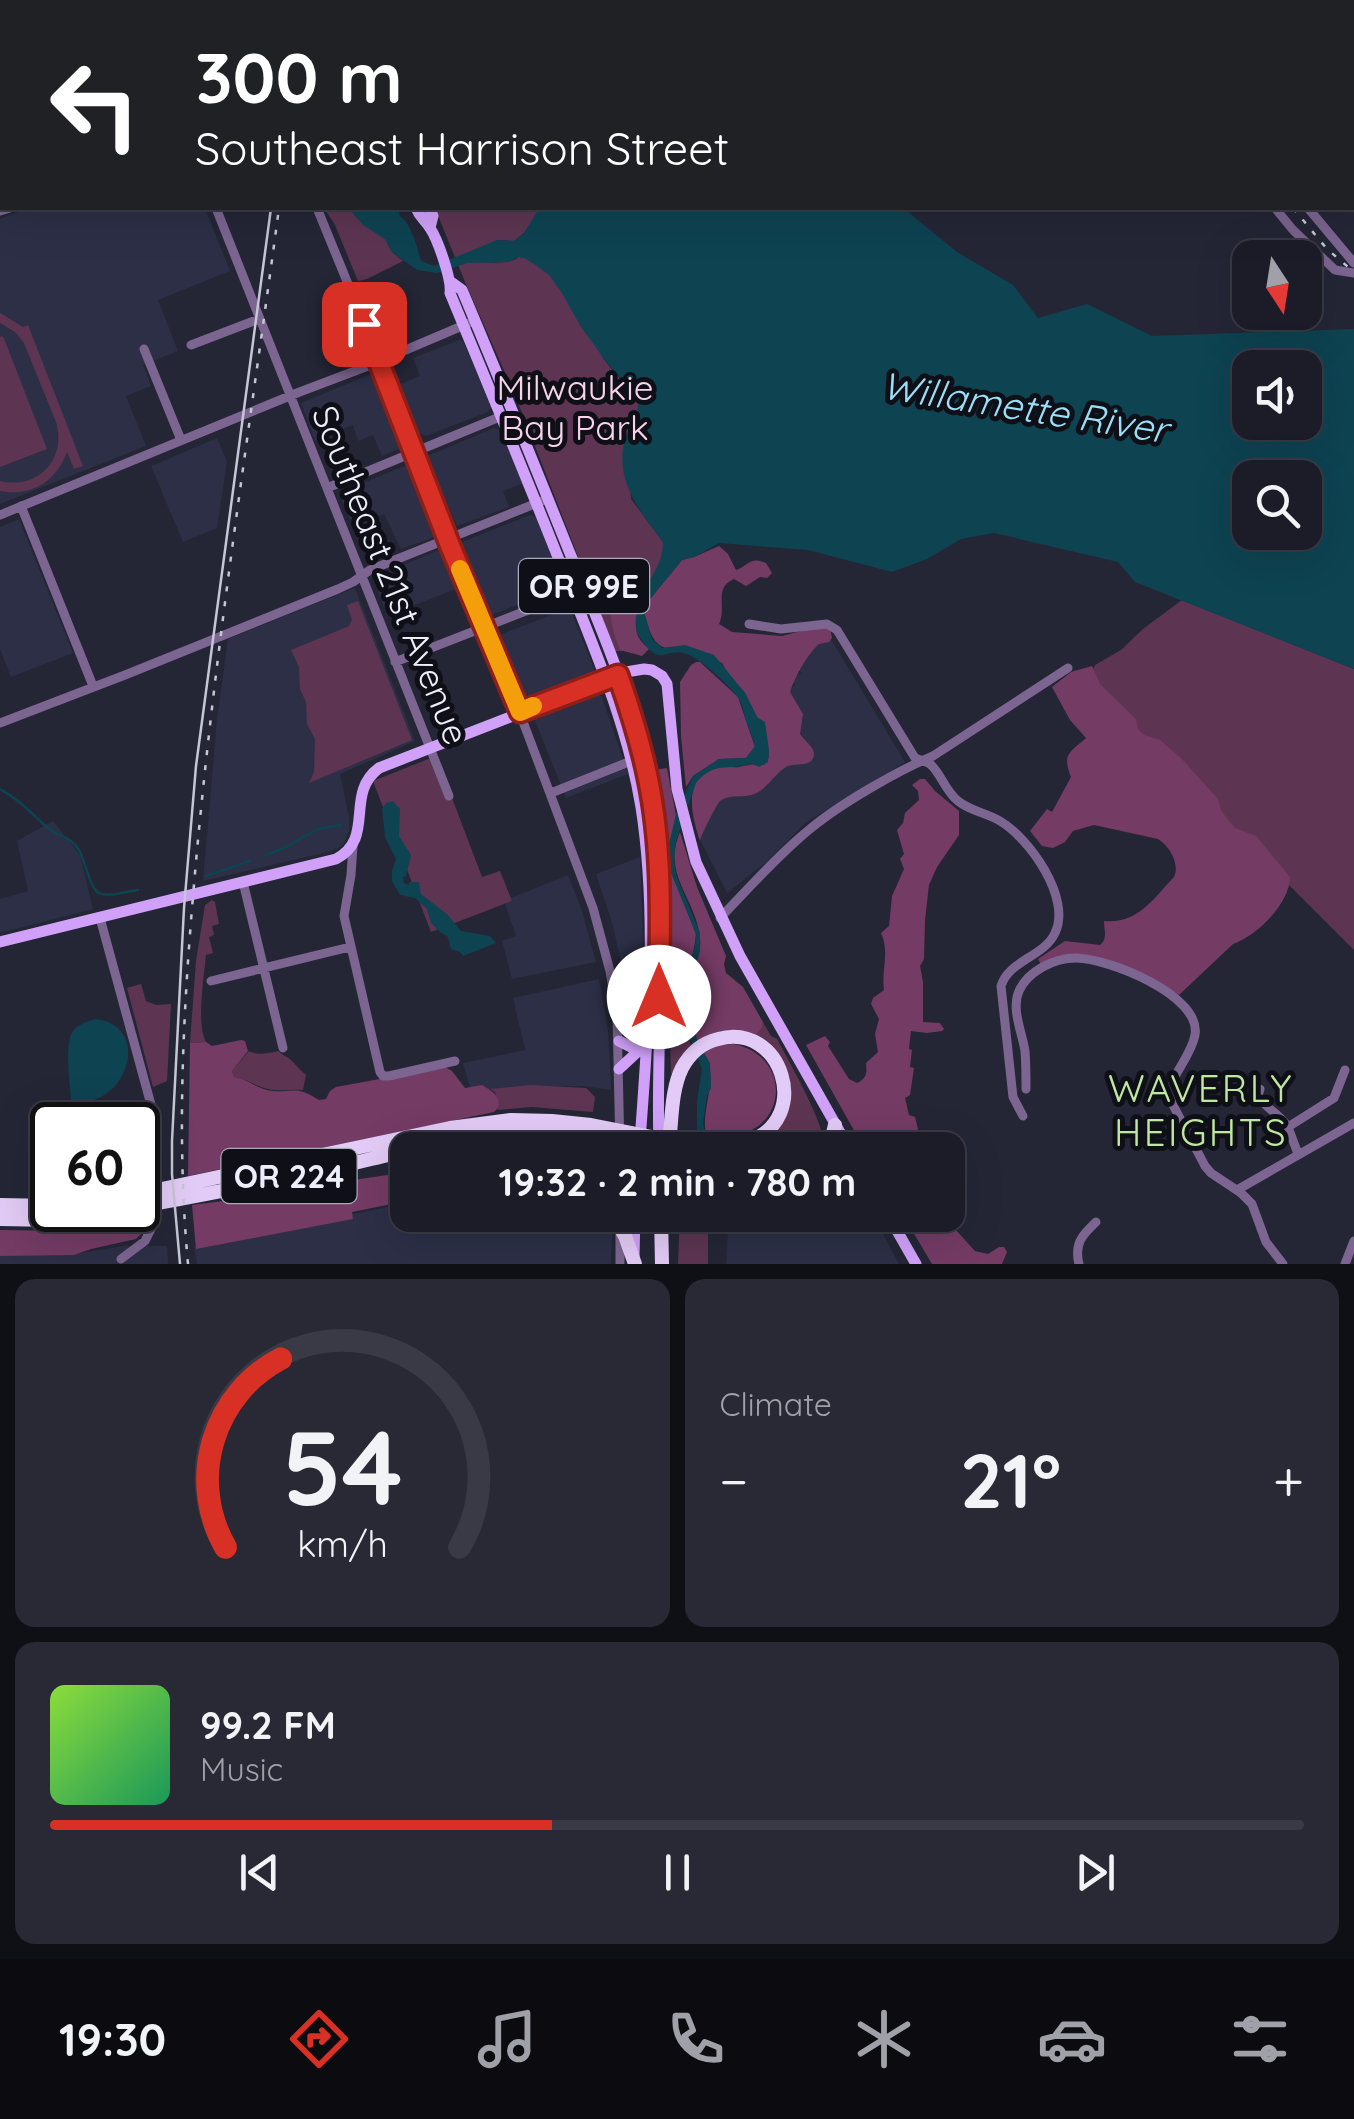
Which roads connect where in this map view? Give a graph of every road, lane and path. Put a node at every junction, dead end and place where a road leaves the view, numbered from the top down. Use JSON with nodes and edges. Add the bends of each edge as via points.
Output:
{"nodes":[{"id":1,"x":217,"y":210,"type":"edge"},
{"id":2,"x":317,"y":210,"type":"edge"},
{"id":3,"x":417,"y":210,"type":"edge"},
{"id":4,"x":431,"y":210,"type":"edge"},
{"id":5,"x":1277,"y":210,"type":"edge"},
{"id":6,"x":1310,"y":210,"type":"edge"},
{"id":7,"x":430,"y":228,"type":"junction"},
{"id":8,"x":1354,"y":263,"type":"edge"},
{"id":9,"x":1354,"y":273,"type":"edge"},
{"id":10,"x":259,"y":318,"type":"junction"},
{"id":11,"x":469,"y":323,"type":"junction"},
{"id":12,"x":191,"y":345,"type":"dead end"},
{"id":13,"x":144,"y":350,"type":"dead end"},
{"id":14,"x":379,"y":361,"type":"junction"},
{"id":15,"x":290,"y":396,"type":"junction"},
{"id":16,"x":502,"y":416,"type":"junction"},
{"id":17,"x":181,"y":440,"type":"junction"},
{"id":18,"x":414,"y":452,"type":"junction"},
{"id":19,"x":327,"y":488,"type":"junction"},
{"id":20,"x":543,"y":501,"type":"junction"},
{"id":21,"x":21,"y":506,"type":"junction"},
{"id":22,"x":0,"y":515,"type":"edge"},
{"id":23,"x":448,"y":538,"type":"junction"},
{"id":24,"x":361,"y":576,"type":"junction"},
{"id":25,"x":572,"y":593,"type":"junction"},
{"id":26,"x":748,"y":624,"type":"dead end"},
{"id":27,"x":485,"y":627,"type":"junction"},
{"id":28,"x":395,"y":662,"type":"junction"},
{"id":29,"x":1068,"y":668,"type":"dead end"},
{"id":30,"x":611,"y":677,"type":"junction"},
{"id":31,"x":92,"y":686,"type":"junction"},
{"id":32,"x":520,"y":712,"type":"junction"},
{"id":33,"x":0,"y":723,"type":"edge"},
{"id":34,"x":430,"y":748,"type":"junction"},
{"id":35,"x":922,"y":760,"type":"junction"},
{"id":36,"x":631,"y":761,"type":"junction"},
{"id":37,"x":551,"y":793,"type":"junction"},
{"id":38,"x":449,"y":796,"type":"dead end"},
{"id":39,"x":353,"y":846,"type":"junction"},
{"id":40,"x":244,"y":882,"type":"junction"},
{"id":41,"x":100,"y":918,"type":"junction"},
{"id":42,"x":720,"y":918,"type":"junction"},
{"id":43,"x":0,"y":942,"type":"edge"},
{"id":44,"x":350,"y":947,"type":"junction"},
{"id":45,"x":264,"y":968,"type":"junction"},
{"id":46,"x":211,"y":981,"type":"dead end"},
{"id":47,"x":618,"y":1041,"type":"junction"},
{"id":48,"x":647,"y":1042,"type":"junction"},
{"id":49,"x":283,"y":1048,"type":"dead end"},
{"id":50,"x":455,"y":1061,"type":"dead end"},
{"id":51,"x":619,"y":1069,"type":"junction"},
{"id":52,"x":1345,"y":1070,"type":"dead end"},
{"id":53,"x":1260,"y":1088,"type":"dead end"},
{"id":54,"x":1026,"y":1089,"type":"dead end"},
{"id":55,"x":1023,"y":1116,"type":"dead end"},
{"id":56,"x":1354,"y":1123,"type":"edge"},
{"id":57,"x":836,"y":1126,"type":"junction"},
{"id":58,"x":1288,"y":1128,"type":"junction"},
{"id":59,"x":592,"y":1130,"type":"junction"},
{"id":60,"x":600,"y":1132,"type":"edge"},
{"id":61,"x":605,"y":1132,"type":"edge"},
{"id":62,"x":620,"y":1132,"type":"edge"},
{"id":63,"x":640,"y":1132,"type":"edge"},
{"id":64,"x":659,"y":1132,"type":"edge"},
{"id":65,"x":672,"y":1132,"type":"edge"},
{"id":66,"x":763,"y":1132,"type":"edge"},
{"id":67,"x":834,"y":1132,"type":"edge"},
{"id":68,"x":840,"y":1132,"type":"edge"},
{"id":69,"x":1298,"y":1154,"type":"junction"},
{"id":70,"x":390,"y":1157,"type":"edge"},
{"id":71,"x":369,"y":1160,"type":"junction"},
{"id":72,"x":210,"y":1186,"type":"junction"},
{"id":73,"x":1237,"y":1190,"type":"junction"},
{"id":74,"x":160,"y":1192,"type":"edge"},
{"id":75,"x":160,"y":1201,"type":"edge"},
{"id":76,"x":0,"y":1205,"type":"edge"},
{"id":77,"x":30,"y":1206,"type":"edge"},
{"id":78,"x":0,"y":1219,"type":"edge"},
{"id":79,"x":30,"y":1220,"type":"edge"},
{"id":80,"x":1096,"y":1222,"type":"dead end"},
{"id":81,"x":617,"y":1232,"type":"edge"},
{"id":82,"x":623,"y":1232,"type":"edge"},
{"id":83,"x":635,"y":1232,"type":"edge"},
{"id":84,"x":661,"y":1232,"type":"edge"},
{"id":85,"x":898,"y":1232,"type":"edge"},
{"id":86,"x":1354,"y":1242,"type":"edge"},
{"id":87,"x":121,"y":1259,"type":"dead end"},
{"id":88,"x":620,"y":1264,"type":"edge"},
{"id":89,"x":634,"y":1264,"type":"edge"},
{"id":90,"x":662,"y":1264,"type":"edge"},
{"id":91,"x":916,"y":1264,"type":"edge"},
{"id":92,"x":1078,"y":1264,"type":"edge"},
{"id":93,"x":1283,"y":1264,"type":"edge"},
{"id":94,"x":1345,"y":1264,"type":"edge"}],
"edges":[{"from":1,"to":10,"type":"street","name":"Southeast 21st Avenue"},
{"from":2,"to":14,"type":"street"},
{"from":3,"to":7,"type":"main road","number":"OR 99E"},
{"from":4,"to":7,"type":"main road","number":"OR 99E"},
{"from":5,"to":9,"type":"street","via":[[1335,270]]},
{"from":6,"to":8,"type":"street"},
{"from":7,"to":11,"type":"main road","number":"OR 99E","via":[[450,294]]},
{"from":10,"to":12,"type":"street"},
{"from":10,"to":15,"type":"street","name":"Southeast 21st Avenue"},
{"from":11,"to":14,"type":"street"},
{"from":11,"to":16,"type":"main road","number":"OR 99E"},
{"from":11,"to":20,"type":"main road","number":"OR 99E"},
{"from":13,"to":17,"type":"street"},
{"from":14,"to":15,"type":"street"},
{"from":14,"to":18,"type":"street"},
{"from":15,"to":17,"type":"street"},
{"from":15,"to":19,"type":"street","name":"Southeast 21st Avenue"},
{"from":16,"to":18,"type":"street"},
{"from":16,"to":20,"type":"main road","number":"OR 99E"},
{"from":17,"to":21,"type":"street"},
{"from":18,"to":19,"type":"street"},
{"from":18,"to":23,"type":"street"},
{"from":19,"to":24,"type":"street","name":"Southeast 21st Avenue"},
{"from":20,"to":23,"type":"street"},
{"from":20,"to":25,"type":"main road","number":"OR 99E"},
{"from":20,"to":30,"type":"main road","number":"OR 99E"},
{"from":21,"to":22,"type":"street"},
{"from":21,"to":31,"type":"street"},
{"from":23,"to":24,"type":"street"},
{"from":23,"to":27,"type":"street"},
{"from":24,"to":28,"type":"street","name":"Southeast 21st Avenue"},
{"from":24,"to":31,"type":"street"},
{"from":25,"to":27,"type":"street"},
{"from":25,"to":30,"type":"main road","number":"OR 99E"},
{"from":26,"to":35,"type":"street","via":[[827,624],[837,630]]},
{"from":27,"to":28,"type":"street"},
{"from":27,"to":32,"type":"street"},
{"from":28,"to":34,"type":"street","name":"Southeast 21st Avenue"},
{"from":29,"to":35,"type":"street"},
{"from":30,"to":32,"type":"main road"},
{"from":30,"to":36,"type":"main road","number":"OR 99E"},
{"from":30,"to":42,"type":"main road","via":[[644,668],[665,680],[686,832]]},
{"from":30,"to":64,"type":"main road","number":"OR 99E","via":[[646,770],[657,849]]},
{"from":31,"to":33,"type":"street"},
{"from":32,"to":34,"type":"main road"},
{"from":32,"to":37,"type":"street"},
{"from":34,"to":38,"type":"street","name":"Southeast 21st Avenue"},
{"from":34,"to":39,"type":"main road","via":[[370,775]]},
{"from":35,"to":42,"type":"street","via":[[810,829]]},
{"from":35,"to":55,"type":"street","via":[[957,800],[1025,842],[1059,908],[1049,943],[1009,971],[1001,986],[1013,1097]]},
{"from":36,"to":37,"type":"street"},
{"from":36,"to":48,"type":"main road","number":"OR 99E","via":[[648,877]]},
{"from":37,"to":47,"type":"street","via":[[600,931]]},
{"from":39,"to":40,"type":"main road","via":[[333,860]]},
{"from":39,"to":44,"type":"street","via":[[344,916]]},
{"from":40,"to":41,"type":"main road"},
{"from":40,"to":45,"type":"street"},
{"from":41,"to":43,"type":"main road"},
{"from":41,"to":87,"type":"street","via":[[156,1122],[156,1219],[149,1236]]},
{"from":42,"to":57,"type":"main road"},
{"from":44,"to":45,"type":"street"},
{"from":44,"to":50,"type":"street","via":[[382,1074]]},
{"from":45,"to":46,"type":"street"},
{"from":45,"to":49,"type":"street"},
{"from":47,"to":48,"type":"main road","via":[[631,1047]]},
{"from":47,"to":51,"type":"street"},
{"from":48,"to":51,"type":"main road"},
{"from":48,"to":63,"type":"main road","number":"OR 99E"},
{"from":51,"to":62,"type":"street"},
{"from":52,"to":58,"type":"street","via":[[1334,1098]]},
{"from":53,"to":58,"type":"street","via":[[1264,1106]]},
{"from":54,"to":73,"type":"street","via":[[1016,1004],[1027,978],[1069,958],[1126,972],[1177,998],[1192,1018],[1196,1034],[1170,1098],[1211,1173]]},
{"from":56,"to":69,"type":"street"},
{"from":57,"to":67,"type":"highway"},
{"from":57,"to":68,"type":"main road"},
{"from":58,"to":69,"type":"street"},
{"from":59,"to":60,"type":"highway","number":"OR 224"},
{"from":59,"to":61,"type":"highway","number":"OR 224"},
{"from":59,"to":71,"type":"highway","number":"OR 224","via":[[492,1132]]},
{"from":59,"to":72,"type":"highway","number":"OR 224","via":[[532,1120],[470,1124]]},
{"from":65,"to":66,"type":"highway","via":[[682,1069],[696,1050],[719,1038],[760,1046],[776,1062],[784,1100]]},
{"from":69,"to":73,"type":"street"},
{"from":70,"to":71,"type":"highway"},
{"from":71,"to":72,"type":"highway","number":"OR 224"},
{"from":72,"to":74,"type":"highway","number":"OR 224"},
{"from":72,"to":75,"type":"highway","number":"OR 224"},
{"from":73,"to":93,"type":"street","via":[[1252,1204],[1266,1242]]},
{"from":76,"to":77,"type":"highway"},
{"from":78,"to":79,"type":"highway"},
{"from":80,"to":92,"type":"street","via":[[1078,1242]]},
{"from":81,"to":88,"type":"street"},
{"from":82,"to":89,"type":"highway"},
{"from":83,"to":89,"type":"main road"},
{"from":84,"to":90,"type":"highway"},
{"from":85,"to":91,"type":"main road"},
{"from":86,"to":94,"type":"street"}]}
